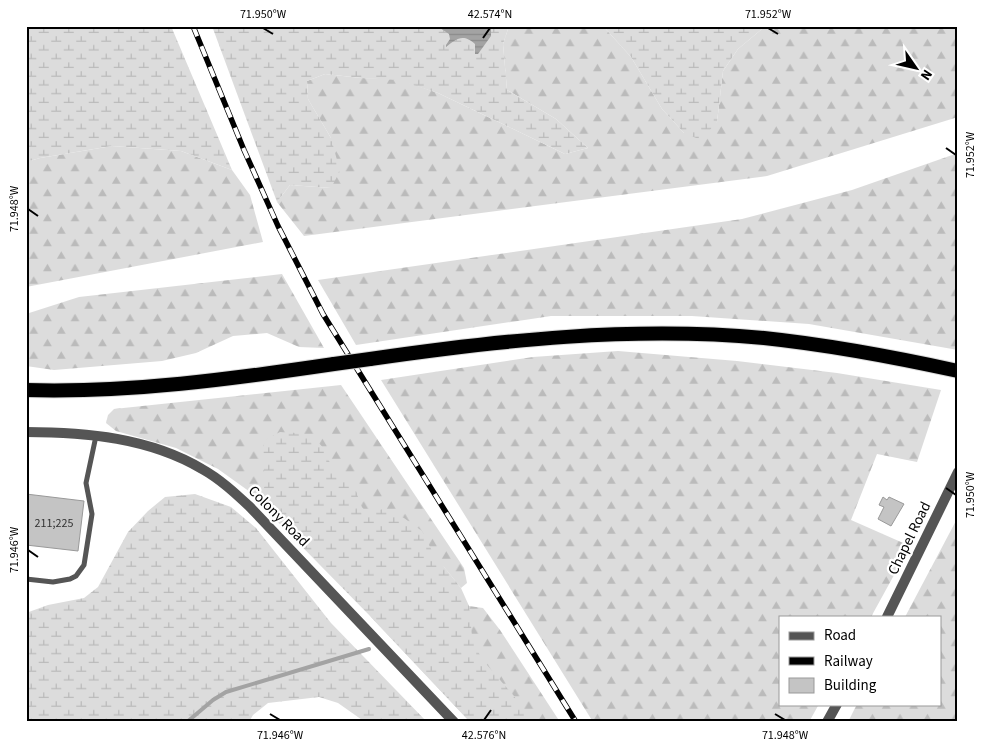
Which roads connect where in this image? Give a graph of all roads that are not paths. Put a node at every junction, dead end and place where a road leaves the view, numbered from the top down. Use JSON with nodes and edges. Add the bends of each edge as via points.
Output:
{"nodes":[{"id":1,"x":958,"y":371,"type":"edge"},
{"id":2,"x":26,"y":390,"type":"edge"},
{"id":3,"x":26,"y":432,"type":"edge"},
{"id":4,"x":96,"y":435,"type":"junction"},
{"id":5,"x":958,"y":472,"type":"edge"},
{"id":6,"x":26,"y":579,"type":"edge"},
{"id":7,"x":887,"y":616,"type":"edge"},
{"id":8,"x":836,"y":706,"type":"edge"},
{"id":9,"x":454,"y":722,"type":"edge"},
{"id":10,"x":827,"y":722,"type":"edge"}],
"edges":[{"from":1,"to":2,"type":"highway","bridge":true,"via":[[867,352],[763,338],[598,334],[504,341],[159,386]]},
{"from":3,"to":4,"type":"street","name":"Colony Road"},
{"from":4,"to":6,"type":"lane","via":[[86,484],[92,514],[84,566],[70,579],[53,582]]},
{"from":4,"to":9,"type":"street","name":"Colony Road","via":[[164,452],[200,468],[225,485],[263,520]]},
{"from":5,"to":7,"type":"street","name":"Chapel Road"},
{"from":8,"to":10,"type":"street"}]}
